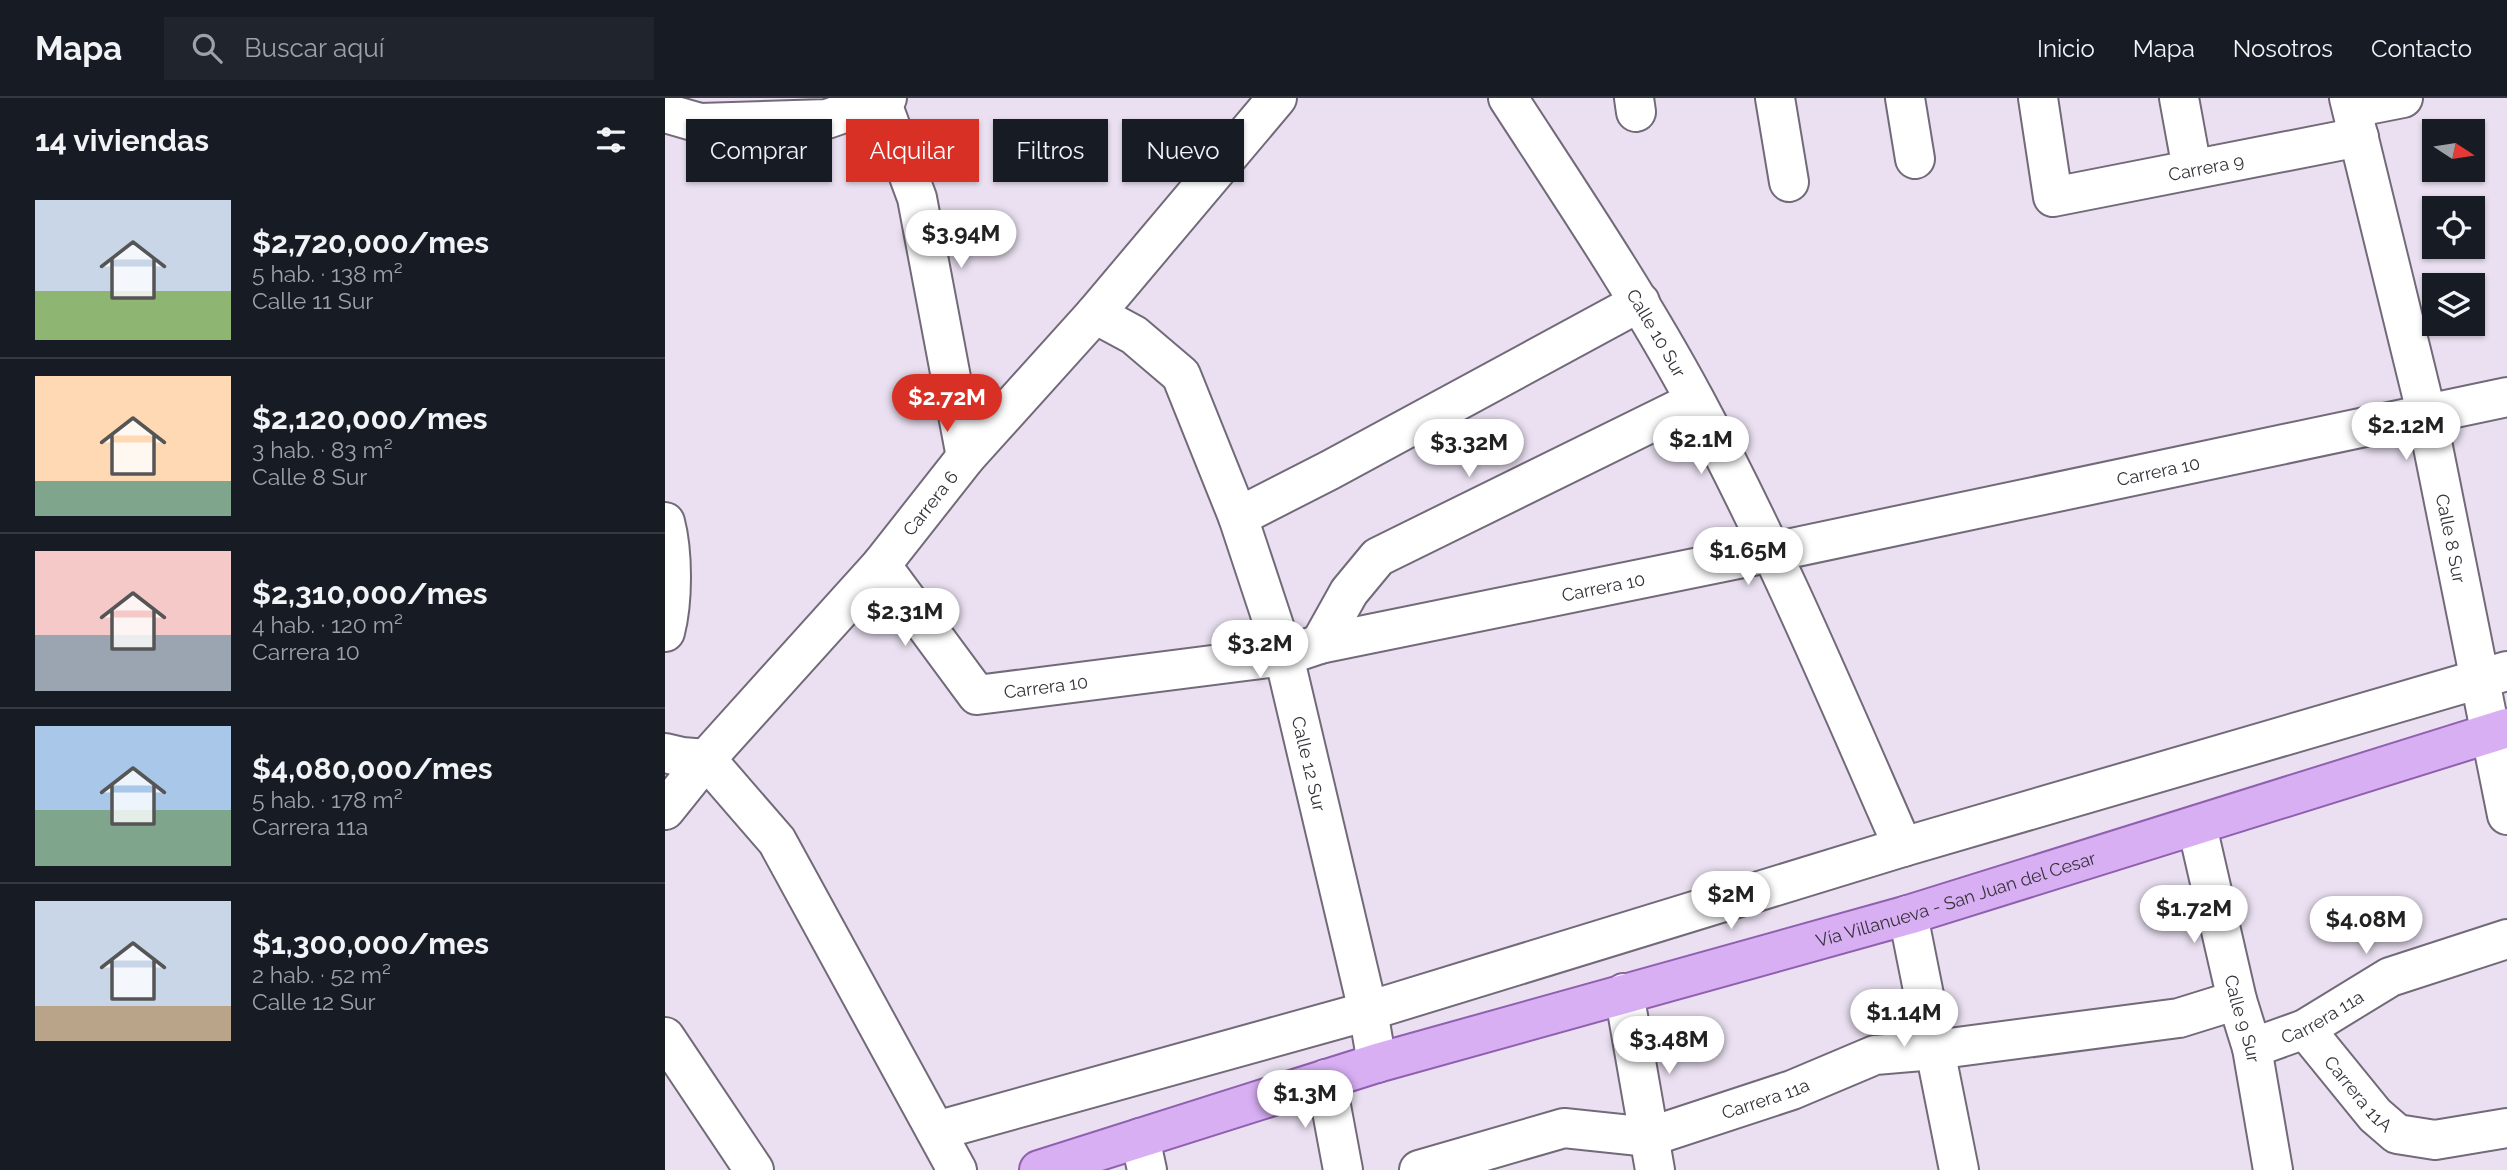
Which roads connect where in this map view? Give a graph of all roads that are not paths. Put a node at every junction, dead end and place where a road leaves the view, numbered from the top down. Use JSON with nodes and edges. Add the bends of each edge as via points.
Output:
{"nodes":[{"id":1,"x":1277,"y":98,"type":"edge"},
{"id":2,"x":1509,"y":98,"type":"edge"},
{"id":3,"x":1775,"y":98,"type":"edge"},
{"id":4,"x":1905,"y":98,"type":"edge"},
{"id":5,"x":2038,"y":98,"type":"edge"},
{"id":6,"x":2179,"y":98,"type":"edge"},
{"id":7,"x":2403,"y":98,"type":"edge"},
{"id":8,"x":882,"y":99,"type":"edge"},
{"id":9,"x":2353,"y":114,"type":"edge"},
{"id":10,"x":683,"y":118,"type":"edge"},
{"id":11,"x":665,"y":146,"type":"edge"},
{"id":12,"x":1915,"y":159,"type":"dead end"},
{"id":13,"x":2192,"y":169,"type":"junction"},
{"id":14,"x":1789,"y":182,"type":"dead end"},
{"id":15,"x":1640,"y":302,"type":"junction"},
{"id":16,"x":1094,"y":314,"type":"junction"},
{"id":17,"x":2507,"y":397,"type":"edge"},
{"id":18,"x":1695,"y":401,"type":"junction"},
{"id":19,"x":2426,"y":412,"type":"junction"},
{"id":20,"x":966,"y":457,"type":"junction"},
{"id":21,"x":1238,"y":517,"type":"junction"},
{"id":22,"x":665,"y":522,"type":"edge"},
{"id":23,"x":1773,"y":552,"type":"junction"},
{"id":24,"x":881,"y":565,"type":"junction"},
{"id":25,"x":665,"y":632,"type":"edge"},
{"id":26,"x":1320,"y":644,"type":"junction"},
{"id":27,"x":1284,"y":656,"type":"junction"},
{"id":28,"x":2494,"y":676,"type":"edge"},
{"id":29,"x":2499,"y":730,"type":"edge"},
{"id":30,"x":665,"y":753,"type":"edge"},
{"id":31,"x":706,"y":759,"type":"junction"},
{"id":32,"x":665,"y":810,"type":"edge"},
{"id":33,"x":2507,"y":815,"type":"edge"},
{"id":34,"x":2197,"y":826,"type":"junction"},
{"id":35,"x":1903,"y":847,"type":"junction"},
{"id":36,"x":1907,"y":915,"type":"junction"},
{"id":37,"x":2507,"y":939,"type":"edge"},
{"id":38,"x":1624,"y":993,"type":"junction"},
{"id":39,"x":2237,"y":1000,"type":"junction"},
{"id":40,"x":1368,"y":1011,"type":"junction"},
{"id":41,"x":2305,"y":1029,"type":"junction"},
{"id":42,"x":665,"y":1037,"type":"edge"},
{"id":43,"x":2252,"y":1048,"type":"junction"},
{"id":44,"x":1934,"y":1050,"type":"junction"},
{"id":45,"x":1377,"y":1063,"type":"junction"},
{"id":46,"x":1326,"y":1079,"type":"junction"},
{"id":47,"x":2507,"y":1128,"type":"edge"},
{"id":48,"x":936,"y":1131,"type":"junction"},
{"id":49,"x":1653,"y":1153,"type":"edge"},
{"id":50,"x":1144,"y":1154,"type":"edge"},
{"id":51,"x":1057,"y":1167,"type":"edge"},
{"id":52,"x":754,"y":1170,"type":"edge"},
{"id":53,"x":957,"y":1170,"type":"edge"},
{"id":54,"x":1343,"y":1170,"type":"edge"},
{"id":55,"x":1419,"y":1170,"type":"edge"},
{"id":56,"x":1959,"y":1170,"type":"edge"},
{"id":57,"x":2273,"y":1170,"type":"edge"}],
"edges":[{"from":1,"to":16,"type":"street","name":"Carrera 6"},
{"from":2,"to":15,"type":"street","name":"Calle 10 Sur"},
{"from":3,"to":14,"type":"street"},
{"from":4,"to":12,"type":"street"},
{"from":5,"to":13,"type":"street","name":"Carrera 9","via":[[2053,197]]},
{"from":6,"to":13,"type":"street"},
{"from":7,"to":9,"type":"street","name":"Carrera 9"},
{"from":8,"to":10,"type":"street","via":[[827,119]]},
{"from":8,"to":20,"type":"street","via":[[917,198]]},
{"from":9,"to":13,"type":"street","name":"Carrera 9"},
{"from":9,"to":19,"type":"street","name":"Calle 8 Sur"},
{"from":10,"to":11,"type":"street"},
{"from":15,"to":18,"type":"street","name":"Calle 10 Sur"},
{"from":15,"to":21,"type":"street"},
{"from":16,"to":20,"type":"street","name":"Carrera 6"},
{"from":16,"to":21,"type":"street","name":"Calle 12 Sur","via":[[1134,335],[1181,375]]},
{"from":17,"to":19,"type":"street","name":"Carrera 10"},
{"from":18,"to":23,"type":"street","name":"Calle 10 Sur"},
{"from":18,"to":26,"type":"street","via":[[1378,557],[1349,593]]},
{"from":19,"to":23,"type":"street","name":"Carrera 10"},
{"from":19,"to":28,"type":"street","name":"Calle 8 Sur"},
{"from":20,"to":24,"type":"street","name":"Carrera 6"},
{"from":21,"to":27,"type":"street","name":"Calle 12 Sur"},
{"from":22,"to":25,"type":"street","via":[[669,538]]},
{"from":23,"to":26,"type":"street","name":"Carrera 10"},
{"from":23,"to":35,"type":"street","name":"Calle 10 Sur"},
{"from":24,"to":27,"type":"street","name":"Carrera 10","via":[[977,695]]},
{"from":24,"to":31,"type":"street","name":"Carrera 6"},
{"from":26,"to":27,"type":"street","name":"Carrera 10"},
{"from":27,"to":40,"type":"street","name":"Calle 12 Sur"},
{"from":28,"to":29,"type":"street","name":"Calle 8 Sur"},
{"from":28,"to":35,"type":"street"},
{"from":29,"to":33,"type":"street","name":"Calle 8 Sur"},
{"from":29,"to":34,"type":"main road","name":"Vía Villanueva - San Juan del Cesar"},
{"from":30,"to":31,"type":"street"},
{"from":31,"to":32,"type":"street","name":"Carrera 6"},
{"from":31,"to":48,"type":"street","via":[[777,841]]},
{"from":34,"to":36,"type":"main road","name":"Vía Villanueva - San Juan del Cesar"},
{"from":34,"to":39,"type":"street","name":"Calle 9 Sur"},
{"from":35,"to":40,"type":"street"},
{"from":36,"to":38,"type":"main road","name":"Vía Villanueva - San Juan del Cesar"},
{"from":36,"to":44,"type":"street"},
{"from":37,"to":41,"type":"street","name":"Carrera 11a","via":[[2390,977]]},
{"from":38,"to":45,"type":"main road","name":"Vía Villanueva - San Juan del Cesar"},
{"from":38,"to":49,"type":"street"},
{"from":39,"to":43,"type":"street","name":"Calle 9 Sur"},
{"from":39,"to":44,"type":"street","name":"Carrera 11a","via":[[2179,1018]]},
{"from":40,"to":45,"type":"street","name":"Calle 12 Sur"},
{"from":40,"to":48,"type":"street"},
{"from":41,"to":43,"type":"street","name":"Carrera 11a"},
{"from":41,"to":47,"type":"street","name":"Carrera 11A","via":[[2375,1115],[2397,1134],[2435,1140]]},
{"from":42,"to":52,"type":"street"},
{"from":43,"to":57,"type":"street","name":"Calle 9 Sur"},
{"from":44,"to":49,"type":"street","name":"Carrera 11a","via":[[1875,1055]]},
{"from":44,"to":56,"type":"street"},
{"from":45,"to":46,"type":"main road","name":"Vía Villanueva - San Juan del Cesar"},
{"from":46,"to":50,"type":"main road","name":"Vía Villanueva - San Juan del Cesar"},
{"from":46,"to":54,"type":"street"},
{"from":48,"to":53,"type":"street"},
{"from":49,"to":55,"type":"street","name":"Carrera 11a","via":[[1564,1128]]},
{"from":50,"to":51,"type":"main road","name":"Vía Villanueva - San Juan del Cesar"}]}
